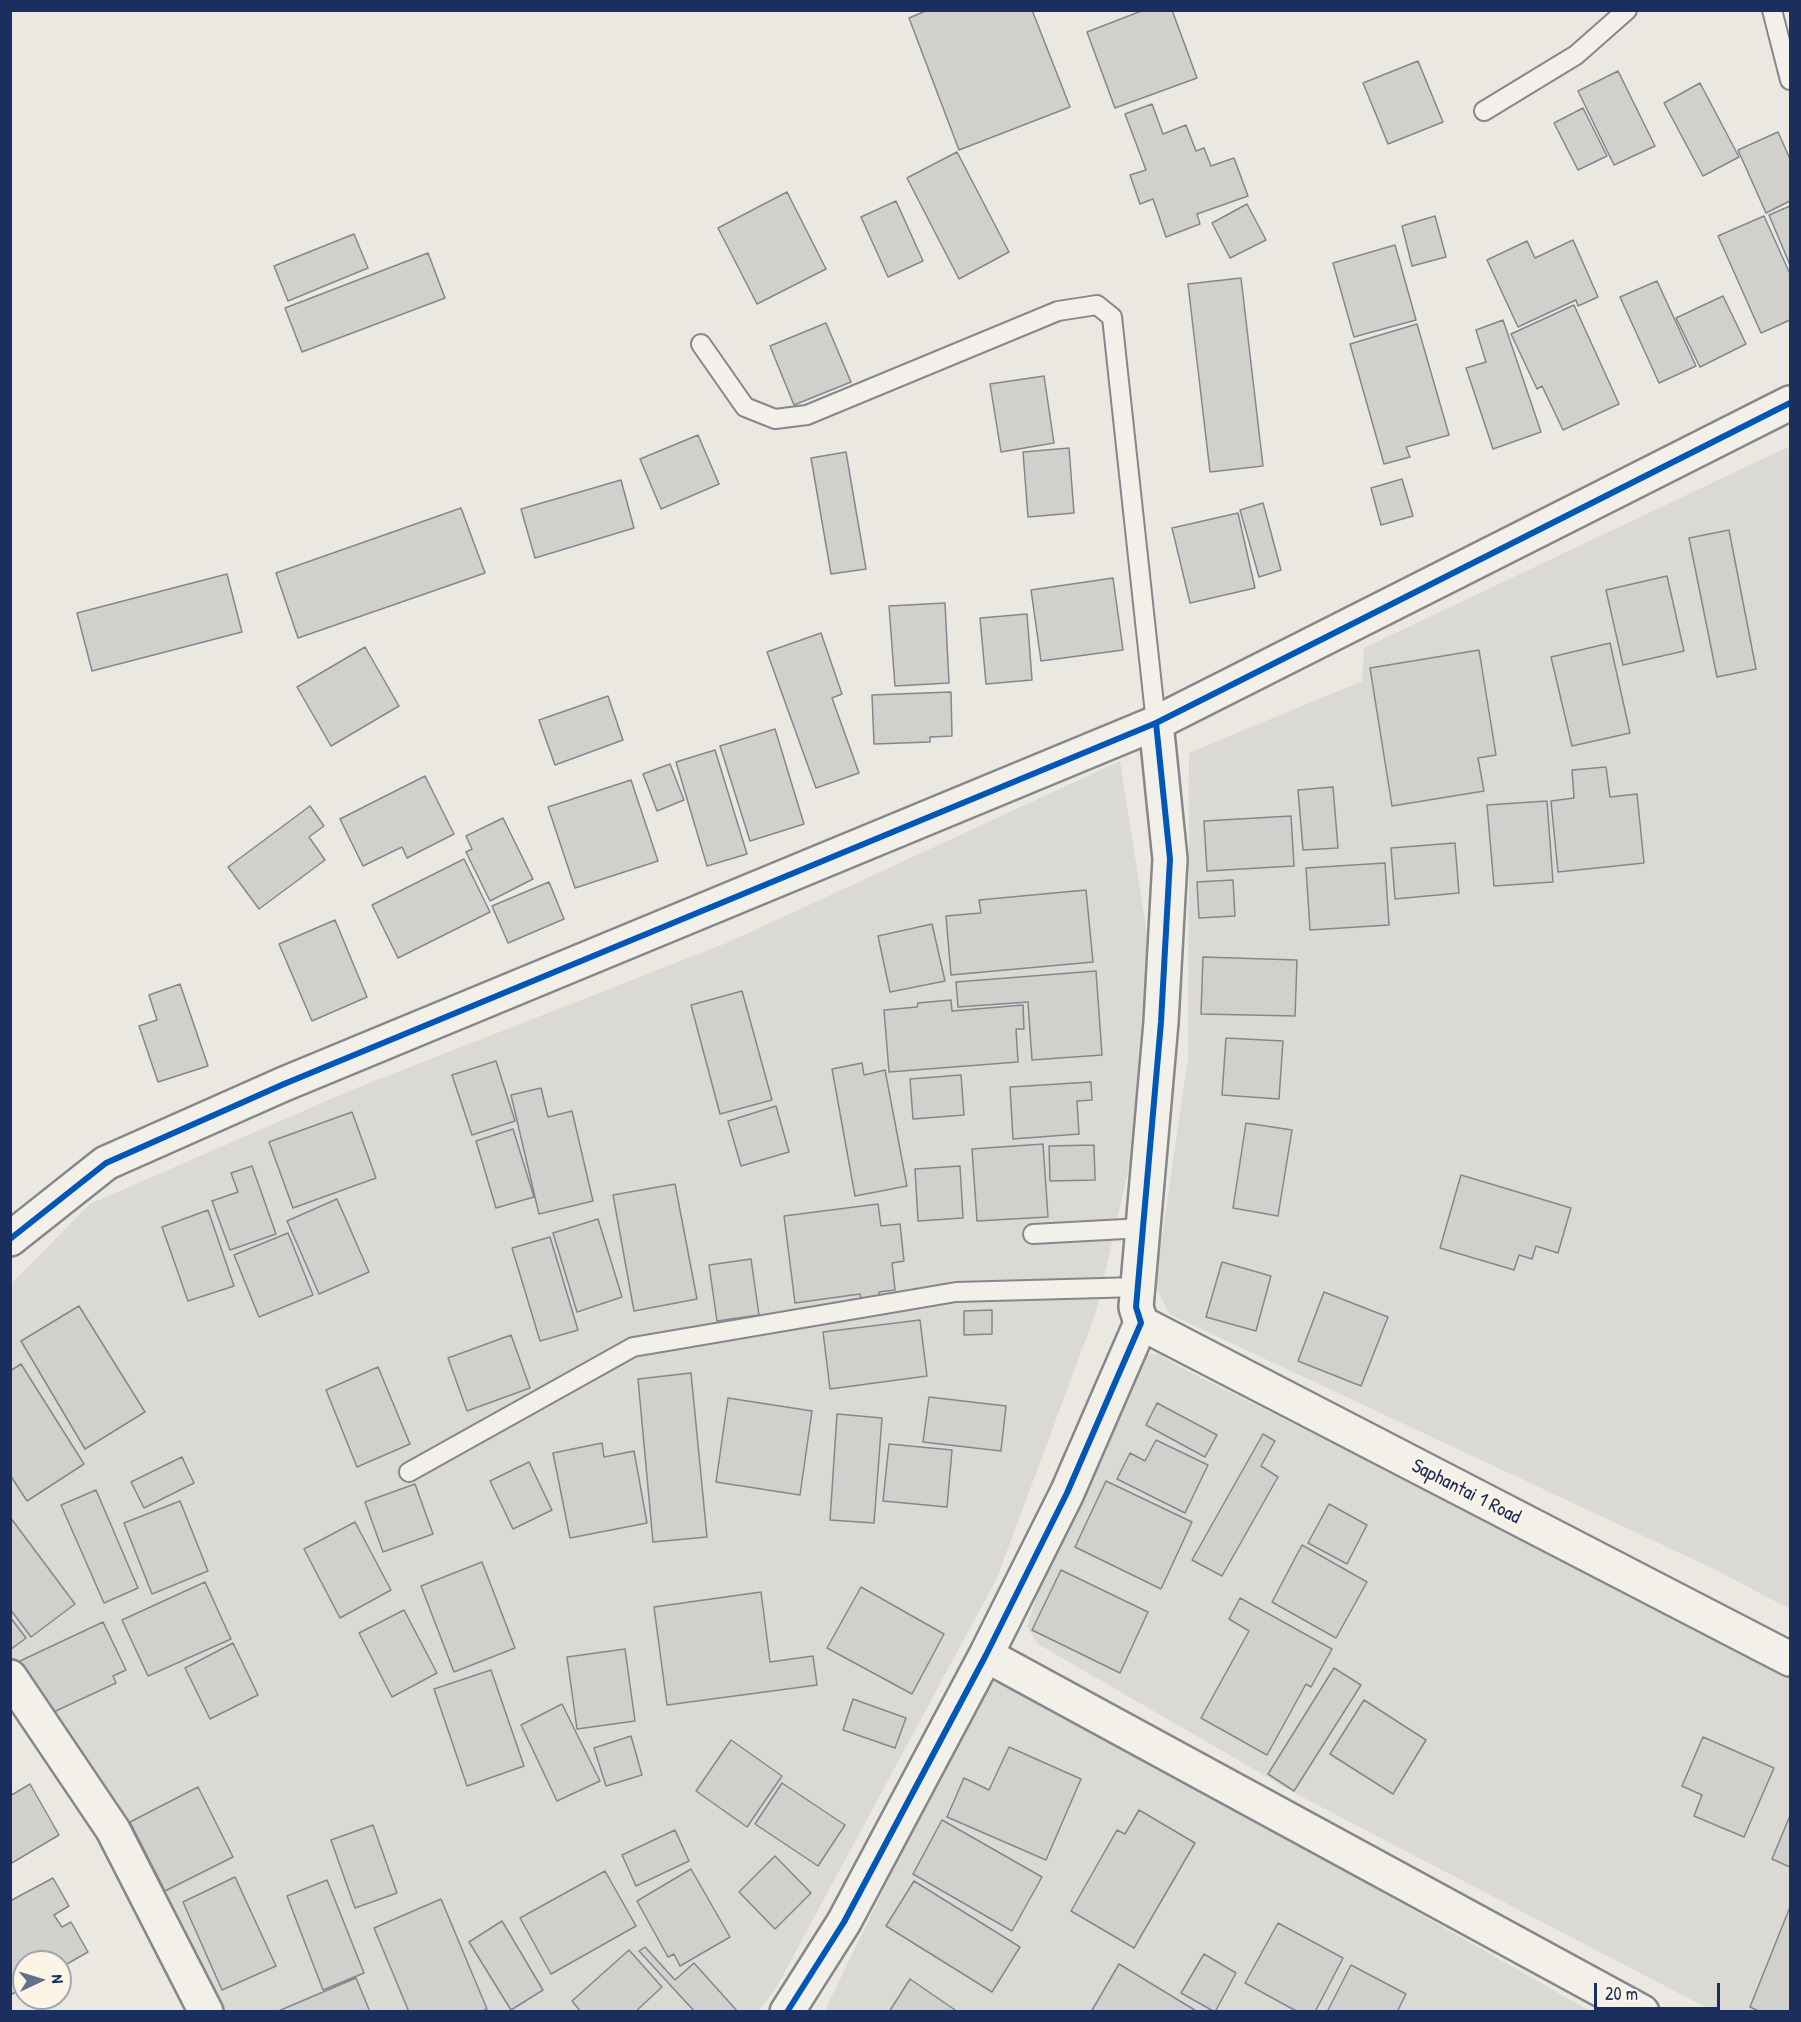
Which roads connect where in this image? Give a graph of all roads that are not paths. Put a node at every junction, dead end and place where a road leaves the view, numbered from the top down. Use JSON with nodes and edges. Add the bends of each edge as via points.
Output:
{"nodes":[{"id":1,"x":1627,"y":10,"type":"edge"},
{"id":2,"x":1772,"y":10,"type":"edge"},
{"id":3,"x":1791,"y":80,"type":"edge"},
{"id":4,"x":1484,"y":111,"type":"dead end"},
{"id":5,"x":701,"y":344,"type":"dead end"},
{"id":6,"x":1791,"y":403,"type":"edge"},
{"id":7,"x":1156,"y":723,"type":"junction"},
{"id":8,"x":1143,"y":1228,"type":"junction"},
{"id":9,"x":1033,"y":1234,"type":"dead end"},
{"id":10,"x":10,"y":1239,"type":"edge"},
{"id":11,"x":1138,"y":1287,"type":"junction"},
{"id":12,"x":1141,"y":1323,"type":"junction"},
{"id":13,"x":409,"y":1472,"type":"dead end"},
{"id":14,"x":986,"y":1655,"type":"junction"},
{"id":15,"x":1791,"y":1659,"type":"edge"},
{"id":16,"x":10,"y":1677,"type":"edge"},
{"id":17,"x":206,"y":2012,"type":"edge"},
{"id":18,"x":786,"y":2012,"type":"edge"},
{"id":19,"x":1642,"y":2012,"type":"edge"}],
"edges":[{"from":1,"to":4,"type":"lane","via":[[1576,55]]},
{"from":2,"to":3,"type":"lane"},
{"from":5,"to":7,"type":"lane","via":[[745,407],[775,419],[807,414],[1058,311],[1097,305],[1112,317]]},
{"from":6,"to":7,"type":"street"},
{"from":7,"to":8,"type":"street","via":[[1170,859]]},
{"from":7,"to":10,"type":"street","via":[[295,1080],[106,1163]]},
{"from":8,"to":9,"type":"lane"},
{"from":8,"to":11,"type":"street"},
{"from":11,"to":12,"type":"street","via":[[1136,1307]]},
{"from":11,"to":13,"type":"lane","via":[[956,1292],[633,1347]]},
{"from":12,"to":14,"type":"street","via":[[1066,1493]]},
{"from":12,"to":15,"type":"street","name":"Saphantai 1 Road"},
{"from":14,"to":18,"type":"street","via":[[844,1922]]},
{"from":14,"to":19,"type":"street"},
{"from":16,"to":17,"type":"street","via":[[113,1830]]}]}
